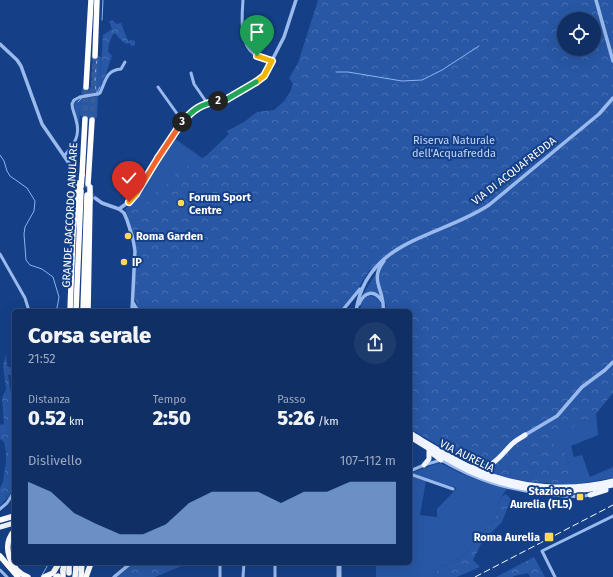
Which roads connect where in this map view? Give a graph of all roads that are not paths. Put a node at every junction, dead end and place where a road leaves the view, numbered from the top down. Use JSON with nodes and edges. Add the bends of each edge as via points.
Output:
{"nodes":[{"id":1,"x":90,"y":0,"type":"edge"},
{"id":2,"x":97,"y":0,"type":"edge"},
{"id":3,"x":243,"y":0,"type":"edge"},
{"id":4,"x":296,"y":0,"type":"edge"},
{"id":5,"x":596,"y":0,"type":"edge"},
{"id":6,"x":0,"y":44,"type":"edge"},
{"id":7,"x":95,"y":56,"type":"tunnel mouth"},
{"id":8,"x":272,"y":61,"type":"junction"},
{"id":9,"x":125,"y":62,"type":"dead end"},
{"id":10,"x":613,"y":62,"type":"edge"},
{"id":11,"x":191,"y":73,"type":"dead end"},
{"id":12,"x":86,"y":87,"type":"tunnel mouth"},
{"id":13,"x":158,"y":87,"type":"dead end"},
{"id":14,"x":613,"y":98,"type":"edge"},
{"id":15,"x":207,"y":103,"type":"junction"},
{"id":16,"x":85,"y":119,"type":"tunnel mouth"},
{"id":17,"x":92,"y":120,"type":"tunnel mouth"},
{"id":18,"x":183,"y":122,"type":"junction"},
{"id":19,"x":64,"y":156,"type":"junction"},
{"id":20,"x":79,"y":173,"type":"junction"},
{"id":21,"x":80,"y":185,"type":"junction"},
{"id":22,"x":91,"y":198,"type":"junction"},
{"id":23,"x":119,"y":209,"type":"junction"},
{"id":24,"x":393,"y":251,"type":"junction"},
{"id":25,"x":0,"y":254,"type":"edge"},
{"id":26,"x":368,"y":278,"type":"junction"},
{"id":27,"x":132,"y":302,"type":"junction"},
{"id":28,"x":28,"y":309,"type":"edge"},
{"id":29,"x":70,"y":309,"type":"edge"},
{"id":30,"x":76,"y":309,"type":"edge"},
{"id":31,"x":83,"y":309,"type":"edge"},
{"id":32,"x":90,"y":309,"type":"edge"},
{"id":33,"x":132,"y":309,"type":"edge"},
{"id":34,"x":137,"y":309,"type":"edge"},
{"id":35,"x":344,"y":309,"type":"edge"},
{"id":36,"x":356,"y":309,"type":"edge"},
{"id":37,"x":357,"y":309,"type":"edge"},
{"id":38,"x":384,"y":309,"type":"edge"},
{"id":39,"x":613,"y":362,"type":"edge"},
{"id":40,"x":412,"y":435,"type":"edge"},
{"id":41,"x":525,"y":435,"type":"joint"},
{"id":42,"x":412,"y":439,"type":"edge"},
{"id":43,"x":412,"y":439,"type":"edge"},
{"id":44,"x":431,"y":449,"type":"junction"},
{"id":45,"x":441,"y":460,"type":"junction"},
{"id":46,"x":424,"y":465,"type":"junction"},
{"id":47,"x":412,"y":471,"type":"edge"},
{"id":48,"x":412,"y":473,"type":"edge"},
{"id":49,"x":613,"y":481,"type":"edge"},
{"id":50,"x":613,"y":487,"type":"edge"},
{"id":51,"x":453,"y":489,"type":"dead end"},
{"id":52,"x":12,"y":495,"type":"edge"},
{"id":53,"x":590,"y":495,"type":"joint"},
{"id":54,"x":0,"y":509,"type":"edge"},
{"id":55,"x":613,"y":516,"type":"edge"},
{"id":56,"x":12,"y":518,"type":"edge"},
{"id":57,"x":0,"y":521,"type":"edge"},
{"id":58,"x":12,"y":524,"type":"edge"},
{"id":59,"x":0,"y":527,"type":"edge"},
{"id":60,"x":12,"y":535,"type":"edge"},
{"id":61,"x":0,"y":556,"type":"edge"},
{"id":62,"x":12,"y":560,"type":"edge"},
{"id":63,"x":14,"y":565,"type":"edge"},
{"id":64,"x":59,"y":565,"type":"edge"},
{"id":65,"x":64,"y":565,"type":"edge"},
{"id":66,"x":69,"y":565,"type":"edge"},
{"id":67,"x":79,"y":565,"type":"edge"},
{"id":68,"x":90,"y":565,"type":"edge"},
{"id":69,"x":129,"y":565,"type":"edge"},
{"id":70,"x":220,"y":565,"type":"edge"},
{"id":71,"x":244,"y":565,"type":"edge"},
{"id":72,"x":275,"y":565,"type":"edge"},
{"id":73,"x":339,"y":565,"type":"edge"},
{"id":74,"x":0,"y":570,"type":"edge"},
{"id":75,"x":63,"y":575,"type":"edge"},
{"id":76,"x":17,"y":576,"type":"edge"},
{"id":77,"x":7,"y":577,"type":"edge"},
{"id":78,"x":28,"y":577,"type":"edge"},
{"id":79,"x":44,"y":577,"type":"edge"},
{"id":80,"x":75,"y":577,"type":"edge"},
{"id":81,"x":81,"y":577,"type":"edge"},
{"id":82,"x":86,"y":577,"type":"edge"},
{"id":83,"x":114,"y":577,"type":"edge"},
{"id":84,"x":220,"y":577,"type":"edge"},
{"id":85,"x":243,"y":577,"type":"edge"},
{"id":86,"x":275,"y":577,"type":"edge"},
{"id":87,"x":339,"y":577,"type":"edge"},
{"id":88,"x":555,"y":577,"type":"edge"}],
"edges":[{"from":1,"to":12,"type":"highway"},
{"from":2,"to":7,"type":"highway"},
{"from":3,"to":8,"type":"street","via":[[246,43],[254,54]]},
{"from":4,"to":8,"type":"street","via":[[285,34]]},
{"from":5,"to":10,"type":"street"},
{"from":6,"to":19,"type":"street","via":[[21,66],[40,120]]},
{"from":8,"to":15,"type":"street","via":[[264,76],[258,81],[225,100]]},
{"from":9,"to":19,"type":"street","bridge":true,"via":[[121,69],[110,72],[100,93],[74,100],[72,104],[78,126],[77,138]]},
{"from":11,"to":15,"type":"street","via":[[194,84]]},
{"from":13,"to":18,"type":"street"},
{"from":14,"to":24,"type":"street","name":"VIA DI ACQUAFREDDA","via":[[599,114],[489,205]]},
{"from":15,"to":18,"type":"street"},
{"from":16,"to":20,"type":"highway","name":"GRANDE RACCORDO ANULARE","via":[[83,156]]},
{"from":17,"to":22,"type":"highway","name":"GRANDE RACCORDO ANULARE","bridge":true,"via":[[89,167]]},
{"from":18,"to":23,"type":"street","via":[[134,198]]},
{"from":19,"to":20,"type":"street"},
{"from":20,"to":21,"type":"highway","name":"GRANDE RACCORDO ANULARE","bridge":true},
{"from":21,"to":29,"type":"highway","via":[[73,234]]},
{"from":21,"to":30,"type":"highway","name":"GRANDE RACCORDO ANULARE"},
{"from":22,"to":23,"type":"street"},
{"from":22,"to":31,"type":"highway","name":"GRANDE RACCORDO ANULARE"},
{"from":22,"to":32,"type":"highway"},
{"from":23,"to":27,"type":"street","via":[[126,217],[134,249]]},
{"from":24,"to":26,"type":"street","name":"VIA DI ACQUAFREDDA","via":[[381,260]]},
{"from":24,"to":38,"type":"street","via":[[377,274]]},
{"from":25,"to":28,"type":"street"},
{"from":26,"to":35,"type":"street"},
{"from":26,"to":36,"type":"street","name":"VIA DI ACQUAFREDDA","via":[[360,293]]},
{"from":27,"to":33,"type":"street"},
{"from":27,"to":34,"type":"street"},
{"from":37,"to":38,"type":"street","via":[[362,298],[368,294],[379,297]]},
{"from":39,"to":41,"type":"street","via":[[582,387],[557,416]]},
{"from":40,"to":44,"type":"highway","name":"VIA AURELIA"},
{"from":41,"to":44,"type":"highway","via":[[513,443],[493,464],[485,467],[475,466],[446,452]]},
{"from":42,"to":44,"type":"highway"},
{"from":43,"to":50,"type":"highway","name":"VIA AURELIA","via":[[469,471],[507,484],[536,490],[568,492]]},
{"from":44,"to":45,"type":"highway"},
{"from":44,"to":46,"type":"highway","via":[[429,459]]},
{"from":44,"to":49,"type":"highway","name":"VIA AURELIA","via":[[478,471],[521,483],[574,487]]},
{"from":45,"to":46,"type":"street"},
{"from":45,"to":53,"type":"street","name":"VIA AURELIA","via":[[472,477],[504,487],[563,496]]},
{"from":46,"to":47,"type":"street"},
{"from":48,"to":51,"type":"street"},
{"from":50,"to":53,"type":"highway"},
{"from":52,"to":54,"type":"street"},
{"from":55,"to":88,"type":"street","via":[[542,551]]},
{"from":56,"to":57,"type":"highway"},
{"from":58,"to":59,"type":"highway"},
{"from":60,"to":62,"type":"highway","via":[[8,542],[8,553]]},
{"from":61,"to":76,"type":"highway"},
{"from":63,"to":78,"type":"highway"},
{"from":64,"to":79,"type":"highway","via":[[53,573]]},
{"from":65,"to":75,"type":"highway"},
{"from":66,"to":75,"type":"highway","bridge":true},
{"from":67,"to":80,"type":"highway"},
{"from":67,"to":81,"type":"highway"},
{"from":68,"to":82,"type":"highway"},
{"from":69,"to":83,"type":"street"},
{"from":70,"to":84,"type":"street"},
{"from":71,"to":85,"type":"street"},
{"from":72,"to":86,"type":"street"},
{"from":73,"to":87,"type":"street"},
{"from":74,"to":77,"type":"street"}]}
